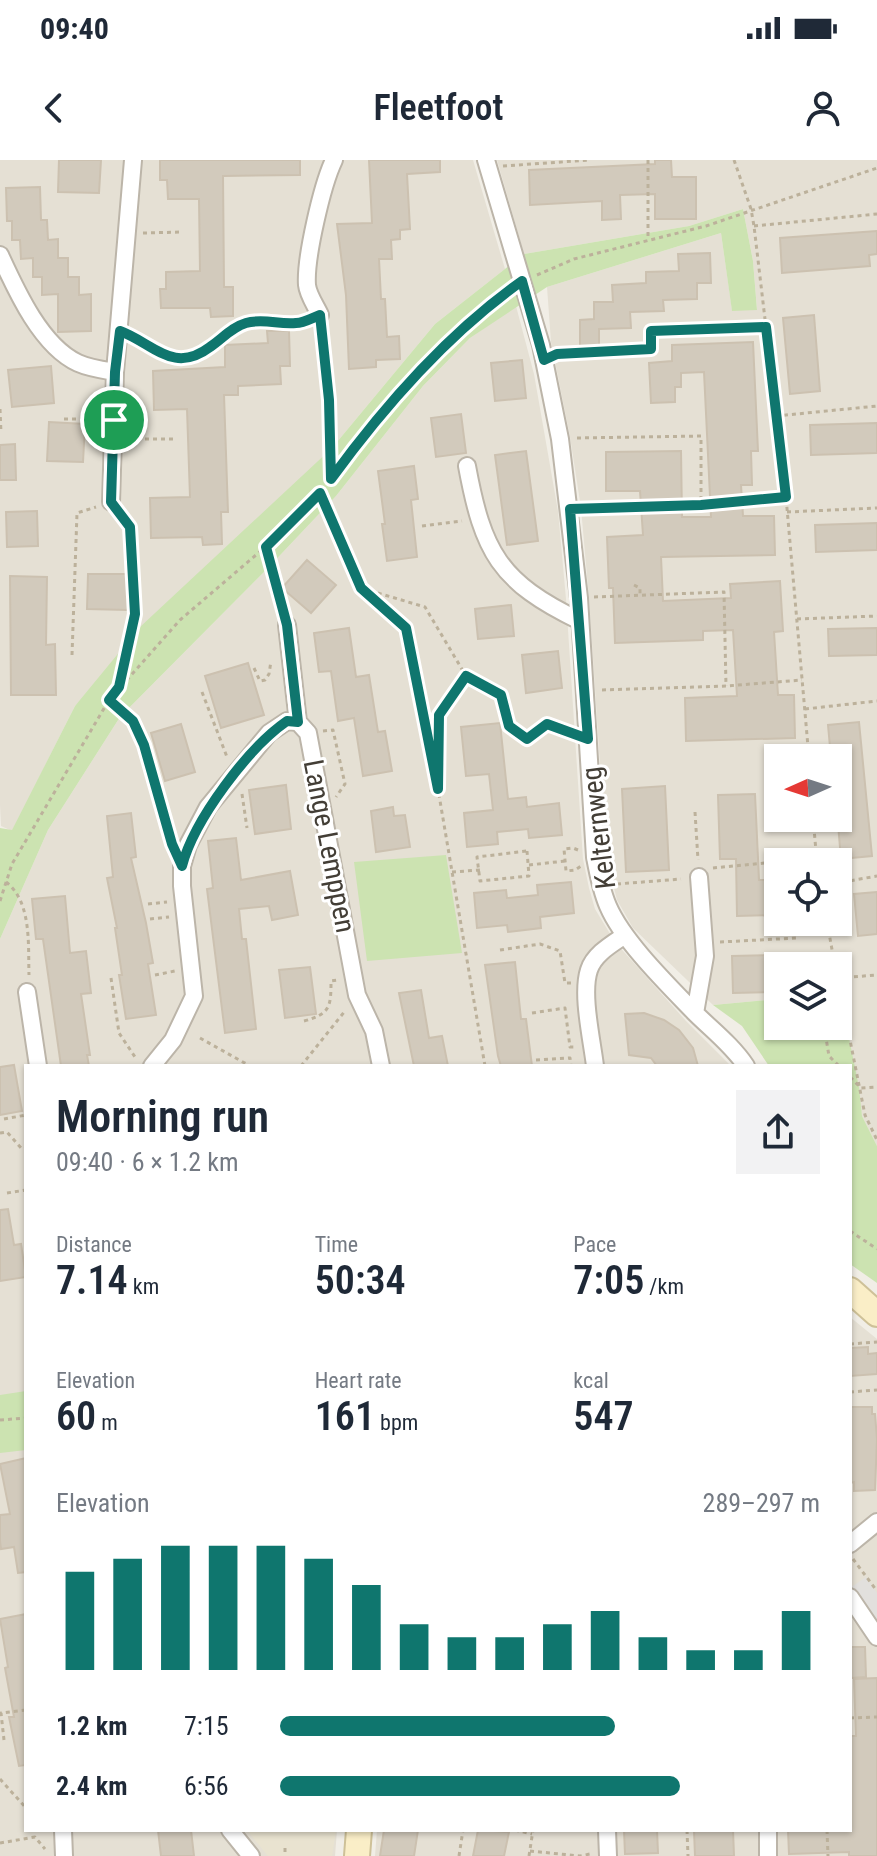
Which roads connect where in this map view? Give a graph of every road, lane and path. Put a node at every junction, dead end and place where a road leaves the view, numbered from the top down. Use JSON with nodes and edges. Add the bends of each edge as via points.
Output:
{"nodes":[{"id":1,"x":133,"y":160,"type":"edge"},
{"id":2,"x":334,"y":160,"type":"edge"},
{"id":3,"x":576,"y":160,"type":"edge"},
{"id":4,"x":590,"y":160,"type":"edge"},
{"id":5,"x":648,"y":160,"type":"edge"},
{"id":6,"x":734,"y":160,"type":"edge"},
{"id":7,"x":546,"y":161,"type":"edge"},
{"id":8,"x":487,"y":164,"type":"edge"},
{"id":9,"x":877,"y":168,"type":"edge"},
{"id":10,"x":751,"y":209,"type":"junction"},
{"id":11,"x":877,"y":214,"type":"edge"},
{"id":12,"x":754,"y":226,"type":"junction"},
{"id":13,"x":183,"y":232,"type":"dead end"},
{"id":14,"x":127,"y":233,"type":"junction"},
{"id":15,"x":648,"y":241,"type":"junction"},
{"id":16,"x":0,"y":255,"type":"edge"},
{"id":17,"x":522,"y":281,"type":"junction"},
{"id":18,"x":320,"y":315,"type":"junction"},
{"id":19,"x":766,"y":327,"type":"junction"},
{"id":20,"x":120,"y":331,"type":"junction"},
{"id":21,"x":544,"y":360,"type":"junction"},
{"id":22,"x":115,"y":372,"type":"junction"},
{"id":23,"x":877,"y":406,"type":"edge"},
{"id":24,"x":0,"y":409,"type":"edge"},
{"id":25,"x":776,"y":416,"type":"junction"},
{"id":26,"x":64,"y":419,"type":"dead end"},
{"id":27,"x":114,"y":420,"type":"junction"},
{"id":28,"x":1,"y":433,"type":"edge"},
{"id":29,"x":113,"y":439,"type":"junction"},
{"id":30,"x":173,"y":439,"type":"dead end"},
{"id":31,"x":560,"y":439,"type":"junction"},
{"id":32,"x":467,"y":466,"type":"dead end"},
{"id":33,"x":331,"y":479,"type":"junction"},
{"id":34,"x":320,"y":493,"type":"junction"},
{"id":35,"x":786,"y":497,"type":"junction"},
{"id":36,"x":111,"y":502,"type":"joint"},
{"id":37,"x":701,"y":505,"type":"junction"},
{"id":38,"x":877,"y":508,"type":"edge"},
{"id":39,"x":570,"y":509,"type":"junction"},
{"id":40,"x":787,"y":512,"type":"junction"},
{"id":41,"x":77,"y":513,"type":"dead end"},
{"id":42,"x":478,"y":519,"type":"junction"},
{"id":43,"x":422,"y":526,"type":"dead end"},
{"id":44,"x":266,"y":547,"type":"junction"},
{"id":45,"x":634,"y":585,"type":"dead end"},
{"id":46,"x":361,"y":588,"type":"junction"},
{"id":47,"x":640,"y":595,"type":"junction"},
{"id":48,"x":579,"y":598,"type":"junction"},
{"id":49,"x":877,"y":616,"type":"edge"},
{"id":50,"x":797,"y":619,"type":"junction"},
{"id":51,"x":580,"y":621,"type":"junction"},
{"id":52,"x":287,"y":625,"type":"joint"},
{"id":53,"x":72,"y":655,"type":"dead end"},
{"id":54,"x":271,"y":661,"type":"dead end"},
{"id":55,"x":254,"y":668,"type":"dead end"},
{"id":56,"x":466,"y":676,"type":"junction"},
{"id":57,"x":802,"y":680,"type":"junction"},
{"id":58,"x":726,"y":686,"type":"junction"},
{"id":59,"x":119,"y":687,"type":"junction"},
{"id":60,"x":585,"y":690,"type":"junction"},
{"id":61,"x":202,"y":692,"type":"dead end"},
{"id":62,"x":109,"y":700,"type":"junction"},
{"id":63,"x":877,"y":701,"type":"edge"},
{"id":64,"x":805,"y":709,"type":"junction"},
{"id":65,"x":303,"y":727,"type":"junction"},
{"id":66,"x":588,"y":739,"type":"junction"},
{"id":67,"x":808,"y":744,"type":"edge"},
{"id":68,"x":236,"y":773,"type":"junction"},
{"id":69,"x":438,"y":789,"type":"junction"},
{"id":70,"x":695,"y":812,"type":"dead end"},
{"id":71,"x":325,"y":813,"type":"junction"},
{"id":72,"x":247,"y":828,"type":"dead end"},
{"id":73,"x":564,"y":849,"type":"dead end"},
{"id":74,"x":584,"y":860,"type":"dead end"},
{"id":75,"x":565,"y":861,"type":"junction"},
{"id":76,"x":764,"y":864,"type":"edge"},
{"id":77,"x":529,"y":865,"type":"junction"},
{"id":78,"x":182,"y":866,"type":"junction"},
{"id":79,"x":480,"y":870,"type":"junction"},
{"id":80,"x":451,"y":872,"type":"junction"},
{"id":81,"x":877,"y":876,"type":"edge"},
{"id":82,"x":699,"y":877,"type":"joint"},
{"id":83,"x":852,"y":880,"type":"edge"},
{"id":84,"x":6,"y":882,"type":"junction"},
{"id":85,"x":601,"y":885,"type":"junction"},
{"id":86,"x":0,"y":901,"type":"edge"},
{"id":87,"x":163,"y":902,"type":"dead end"},
{"id":88,"x":148,"y":904,"type":"dead end"},
{"id":89,"x":167,"y":917,"type":"dead end"},
{"id":90,"x":150,"y":919,"type":"dead end"},
{"id":91,"x":625,"y":935,"type":"junction"},
{"id":92,"x":797,"y":938,"type":"dead end"},
{"id":93,"x":704,"y":943,"type":"junction"},
{"id":94,"x":500,"y":950,"type":"dead end"},
{"id":95,"x":171,"y":972,"type":"dead end"},
{"id":96,"x":155,"y":975,"type":"dead end"},
{"id":97,"x":877,"y":975,"type":"edge"},
{"id":98,"x":111,"y":978,"type":"dead end"},
{"id":99,"x":852,"y":978,"type":"edge"},
{"id":100,"x":331,"y":981,"type":"dead end"},
{"id":101,"x":587,"y":983,"type":"junction"},
{"id":102,"x":27,"y":992,"type":"joint"},
{"id":103,"x":352,"y":1002,"type":"dead end"},
{"id":104,"x":532,"y":1013,"type":"dead end"},
{"id":105,"x":695,"y":1013,"type":"junction"},
{"id":106,"x":304,"y":1021,"type":"dead end"},
{"id":107,"x":200,"y":1038,"type":"dead end"},
{"id":108,"x":826,"y":1040,"type":"edge"},
{"id":109,"x":851,"y":1040,"type":"edge"},
{"id":110,"x":592,"y":1045,"type":"junction"},
{"id":111,"x":132,"y":1054,"type":"dead end"},
{"id":112,"x":536,"y":1060,"type":"dead end"},
{"id":113,"x":38,"y":1064,"type":"edge"},
{"id":114,"x":154,"y":1064,"type":"edge"},
{"id":115,"x":246,"y":1064,"type":"edge"},
{"id":116,"x":303,"y":1064,"type":"edge"},
{"id":117,"x":381,"y":1064,"type":"edge"},
{"id":118,"x":485,"y":1064,"type":"edge"},
{"id":119,"x":571,"y":1064,"type":"edge"},
{"id":120,"x":595,"y":1064,"type":"edge"},
{"id":121,"x":745,"y":1064,"type":"edge"},
{"id":122,"x":837,"y":1064,"type":"edge"},
{"id":123,"x":852,"y":1079,"type":"edge"},
{"id":124,"x":877,"y":1087,"type":"edge"},
{"id":125,"x":861,"y":1088,"type":"junction"},
{"id":126,"x":24,"y":1115,"type":"edge"},
{"id":127,"x":4,"y":1119,"type":"dead end"},
{"id":128,"x":0,"y":1133,"type":"edge"},
{"id":129,"x":877,"y":1140,"type":"edge"},
{"id":130,"x":24,"y":1148,"type":"edge"},
{"id":131,"x":24,"y":1190,"type":"edge"},
{"id":132,"x":7,"y":1193,"type":"dead end"},
{"id":133,"x":852,"y":1232,"type":"edge"},
{"id":134,"x":877,"y":1249,"type":"edge"},
{"id":135,"x":852,"y":1292,"type":"edge"},
{"id":136,"x":877,"y":1314,"type":"edge"},
{"id":137,"x":877,"y":1342,"type":"edge"},
{"id":138,"x":852,"y":1344,"type":"edge"},
{"id":139,"x":877,"y":1390,"type":"edge"},
{"id":140,"x":852,"y":1392,"type":"edge"},
{"id":141,"x":24,"y":1418,"type":"edge"},
{"id":142,"x":0,"y":1420,"type":"edge"},
{"id":143,"x":877,"y":1522,"type":"edge"},
{"id":144,"x":852,"y":1542,"type":"edge"},
{"id":145,"x":852,"y":1559,"type":"edge"},
{"id":146,"x":877,"y":1591,"type":"edge"},
{"id":147,"x":852,"y":1600,"type":"edge"},
{"id":148,"x":877,"y":1637,"type":"edge"},
{"id":149,"x":24,"y":1710,"type":"edge"},
{"id":150,"x":877,"y":1717,"type":"edge"},
{"id":151,"x":852,"y":1718,"type":"edge"},
{"id":152,"x":4,"y":1740,"type":"dead end"},
{"id":153,"x":0,"y":1779,"type":"edge"},
{"id":154,"x":24,"y":1806,"type":"edge"},
{"id":155,"x":63,"y":1832,"type":"edge"},
{"id":156,"x":232,"y":1832,"type":"edge"},
{"id":157,"x":359,"y":1832,"type":"edge"},
{"id":158,"x":463,"y":1832,"type":"edge"},
{"id":159,"x":533,"y":1832,"type":"edge"},
{"id":160,"x":606,"y":1832,"type":"edge"},
{"id":161,"x":687,"y":1832,"type":"edge"},
{"id":162,"x":768,"y":1832,"type":"edge"},
{"id":163,"x":827,"y":1832,"type":"edge"},
{"id":164,"x":0,"y":1843,"type":"edge"},
{"id":165,"x":285,"y":1848,"type":"dead end"},
{"id":166,"x":529,"y":1853,"type":"edge"},
{"id":167,"x":601,"y":1854,"type":"edge"},
{"id":168,"x":49,"y":1856,"type":"edge"},
{"id":169,"x":64,"y":1856,"type":"edge"},
{"id":170,"x":251,"y":1856,"type":"edge"},
{"id":171,"x":285,"y":1856,"type":"edge"},
{"id":172,"x":357,"y":1856,"type":"edge"},
{"id":173,"x":459,"y":1856,"type":"edge"},
{"id":174,"x":688,"y":1856,"type":"edge"},
{"id":175,"x":768,"y":1856,"type":"edge"},
{"id":176,"x":828,"y":1856,"type":"edge"}],
"edges":[{"from":1,"to":14,"type":"street"},
{"from":2,"to":18,"type":"street","via":[[322,195],[307,286]]},
{"from":3,"to":4,"type":"path"},
{"from":3,"to":7,"type":"path"},
{"from":5,"to":15,"type":"path"},
{"from":6,"to":10,"type":"path"},
{"from":7,"to":8,"type":"path"},
{"from":8,"to":17,"type":"street","name":"Kelternweg"},
{"from":9,"to":10,"type":"path"},
{"from":10,"to":12,"type":"path"},
{"from":10,"to":15,"type":"path"},
{"from":11,"to":12,"type":"path"},
{"from":12,"to":19,"type":"path"},
{"from":13,"to":14,"type":"path"},
{"from":14,"to":20,"type":"street"},
{"from":15,"to":17,"type":"path","via":[[574,259]]},
{"from":16,"to":22,"type":"street","via":[[22,300],[58,348],[78,363]]},
{"from":17,"to":21,"type":"street","name":"Kelternweg"},
{"from":17,"to":33,"type":"path","via":[[428,362],[369,426]]},
{"from":18,"to":20,"type":"path","via":[[299,324],[248,322],[187,358],[159,354]]},
{"from":18,"to":33,"type":"path"},
{"from":19,"to":21,"type":"path","via":[[651,331],[651,349],[557,354]]},
{"from":19,"to":25,"type":"path"},
{"from":20,"to":22,"type":"street"},
{"from":21,"to":31,"type":"street","name":"Kelternweg"},
{"from":22,"to":27,"type":"street"},
{"from":23,"to":25,"type":"path"},
{"from":24,"to":28,"type":"path"},
{"from":25,"to":35,"type":"path"},
{"from":26,"to":27,"type":"path"},
{"from":27,"to":29,"type":"street"},
{"from":29,"to":30,"type":"path"},
{"from":29,"to":36,"type":"street"},
{"from":31,"to":37,"type":"path","via":[[701,436]]},
{"from":31,"to":39,"type":"street","name":"Kelternweg"},
{"from":32,"to":42,"type":"street"},
{"from":33,"to":34,"type":"path"},
{"from":34,"to":44,"type":"path"},
{"from":34,"to":46,"type":"path"},
{"from":35,"to":37,"type":"path"},
{"from":35,"to":40,"type":"path"},
{"from":36,"to":59,"type":"path","via":[[130,527],[134,588],[135,614]]},
{"from":37,"to":39,"type":"path"},
{"from":38,"to":40,"type":"path"},
{"from":39,"to":48,"type":"street","name":"Kelternweg"},
{"from":40,"to":50,"type":"path"},
{"from":41,"to":53,"type":"path"},
{"from":42,"to":43,"type":"path"},
{"from":42,"to":51,"type":"street","via":[[498,561],[517,581]]},
{"from":44,"to":52,"type":"path"},
{"from":44,"to":59,"type":"path","via":[[180,620]]},
{"from":45,"to":47,"type":"path"},
{"from":46,"to":56,"type":"path","via":[[425,607]]},
{"from":46,"to":69,"type":"path","via":[[406,628]]},
{"from":47,"to":48,"type":"path"},
{"from":47,"to":58,"type":"path","via":[[724,592]]},
{"from":48,"to":51,"type":"street","name":"Kelternweg"},
{"from":49,"to":50,"type":"path"},
{"from":50,"to":57,"type":"path"},
{"from":51,"to":60,"type":"street","name":"Kelternweg"},
{"from":52,"to":65,"type":"street","name":"Lange Lemppen"},
{"from":54,"to":55,"type":"path","via":[[265,680],[260,681]]},
{"from":56,"to":66,"type":"path","via":[[501,695],[509,726],[527,739],[547,724]]},
{"from":56,"to":69,"type":"path","via":[[439,715]]},
{"from":57,"to":58,"type":"path"},
{"from":57,"to":64,"type":"path"},
{"from":58,"to":60,"type":"path"},
{"from":59,"to":62,"type":"path"},
{"from":60,"to":66,"type":"street","name":"Kelternweg"},
{"from":61,"to":68,"type":"path"},
{"from":62,"to":78,"type":"path","via":[[133,721],[144,745]]},
{"from":62,"to":84,"type":"path"},
{"from":63,"to":64,"type":"path"},
{"from":64,"to":67,"type":"path"},
{"from":65,"to":68,"type":"street","via":[[287,721],[269,733]]},
{"from":65,"to":71,"type":"street","name":"Lange Lemppen"},
{"from":65,"to":71,"type":"path","via":[[333,730],[340,754],[345,784]]},
{"from":66,"to":85,"type":"street","name":"Kelternweg"},
{"from":68,"to":72,"type":"path"},
{"from":68,"to":78,"type":"street","via":[[208,807]]},
{"from":69,"to":80,"type":"path"},
{"from":70,"to":76,"type":"path","via":[[699,869]]},
{"from":71,"to":117,"type":"street","name":"Lange Lemppen","via":[[357,995],[374,1031]]},
{"from":73,"to":75,"type":"path"},
{"from":74,"to":75,"type":"path","via":[[566,871]]},
{"from":75,"to":77,"type":"path"},
{"from":77,"to":79,"type":"path","via":[[529,876],[480,881]]},
{"from":77,"to":79,"type":"path","via":[[527,851],[477,857]]},
{"from":78,"to":114,"type":"street","via":[[194,996],[173,1040]]},
{"from":79,"to":80,"type":"path"},
{"from":80,"to":118,"type":"path"},
{"from":81,"to":83,"type":"path"},
{"from":82,"to":85,"type":"path"},
{"from":82,"to":93,"type":"street"},
{"from":84,"to":86,"type":"path"},
{"from":84,"to":102,"type":"path","via":[[24,907]]},
{"from":85,"to":91,"type":"street","name":"Kelternweg"},
{"from":87,"to":88,"type":"path"},
{"from":89,"to":90,"type":"path"},
{"from":91,"to":101,"type":"street","via":[[594,961]]},
{"from":91,"to":105,"type":"street","name":"Kelternweg"},
{"from":92,"to":93,"type":"path"},
{"from":93,"to":105,"type":"street"},
{"from":94,"to":101,"type":"path","via":[[540,944],[560,951],[565,983]]},
{"from":95,"to":96,"type":"path"},
{"from":97,"to":99,"type":"path"},
{"from":98,"to":111,"type":"path","via":[[119,1033]]},
{"from":100,"to":106,"type":"path","via":[[326,1012]]},
{"from":101,"to":110,"type":"street"},
{"from":102,"to":113,"type":"street"},
{"from":103,"to":116,"type":"path"},
{"from":104,"to":110,"type":"path","via":[[565,1008],[570,1047]]},
{"from":105,"to":121,"type":"street","name":"Kelternweg"},
{"from":107,"to":115,"type":"path"},
{"from":108,"to":122,"type":"path","via":[[829,1056]]},
{"from":109,"to":125,"type":"path"},
{"from":110,"to":120,"type":"street"},
{"from":112,"to":119,"type":"path","via":[[570,1058]]},
{"from":123,"to":125,"type":"path"},
{"from":124,"to":125,"type":"path"},
{"from":125,"to":129,"type":"path","via":[[865,1115]]},
{"from":126,"to":127,"type":"path"},
{"from":128,"to":130,"type":"path","via":[[7,1132]]},
{"from":131,"to":132,"type":"path"},
{"from":133,"to":134,"type":"path"},
{"from":135,"to":136,"type":"street"},
{"from":137,"to":138,"type":"path"},
{"from":139,"to":140,"type":"path"},
{"from":141,"to":142,"type":"path"},
{"from":143,"to":144,"type":"street"},
{"from":145,"to":146,"type":"path"},
{"from":147,"to":148,"type":"street"},
{"from":149,"to":152,"type":"path","via":[[1,1713]]},
{"from":150,"to":151,"type":"path"},
{"from":153,"to":154,"type":"path"},
{"from":155,"to":169,"type":"street"},
{"from":156,"to":170,"type":"street"},
{"from":157,"to":172,"type":"street"},
{"from":158,"to":173,"type":"path"},
{"from":159,"to":166,"type":"path"},
{"from":160,"to":167,"type":"street"},
{"from":161,"to":174,"type":"path"},
{"from":162,"to":175,"type":"street"},
{"from":163,"to":176,"type":"path"},
{"from":164,"to":168,"type":"path","via":[[35,1837]]},
{"from":165,"to":171,"type":"path"},
{"from":166,"to":167,"type":"path"}]}
